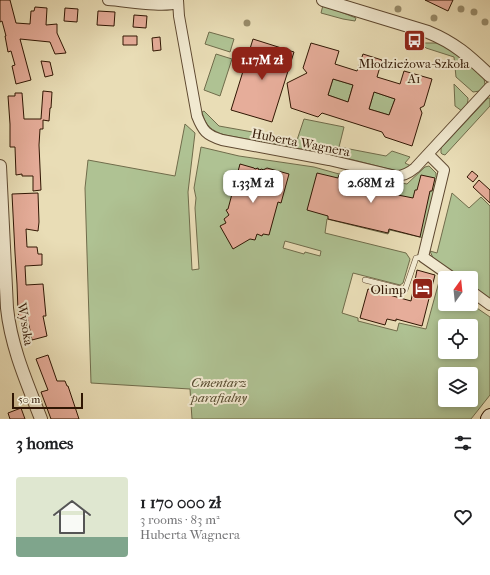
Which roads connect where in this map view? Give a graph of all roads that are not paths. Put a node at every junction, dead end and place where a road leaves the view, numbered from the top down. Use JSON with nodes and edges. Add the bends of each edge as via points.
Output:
{"nodes":[{"id":1,"x":108,"y":0,"type":"edge"},
{"id":2,"x":323,"y":0,"type":"edge"},
{"id":3,"x":178,"y":1,"type":"edge"},
{"id":4,"x":490,"y":76,"type":"edge"},
{"id":5,"x":490,"y":87,"type":"edge"},
{"id":6,"x":428,"y":154,"type":"junction"},
{"id":7,"x":0,"y":166,"type":"edge"},
{"id":8,"x":1,"y":205,"type":"edge"},
{"id":9,"x":423,"y":257,"type":"junction"},
{"id":10,"x":443,"y":271,"type":"edge"},
{"id":11,"x":365,"y":280,"type":"dead end"},
{"id":12,"x":478,"y":296,"type":"edge"},
{"id":13,"x":490,"y":304,"type":"edge"},
{"id":14,"x":490,"y":416,"type":"edge"},
{"id":15,"x":41,"y":419,"type":"edge"},
{"id":16,"x":488,"y":419,"type":"edge"}],
"edges":[{"from":1,"to":3,"type":"street","via":[[155,4],[172,4]]},
{"from":2,"to":4,"type":"street","via":[[439,36],[461,49]]},
{"from":3,"to":6,"type":"street","name":"Huberta Wagnera","via":[[197,116],[210,136],[396,176],[407,174]]},
{"from":5,"to":6,"type":"street","name":"Huberta Wagnera"},
{"from":6,"to":9,"type":"street","via":[[444,170]]},
{"from":7,"to":8,"type":"street","name":"Wysoka"},
{"from":8,"to":15,"type":"street","name":"Wysoka","via":[[9,324],[20,363]]},
{"from":9,"to":10,"type":"street"},
{"from":9,"to":11,"type":"lane","via":[[416,258],[406,290]]},
{"from":12,"to":13,"type":"street"},
{"from":14,"to":16,"type":"main road"}]}
